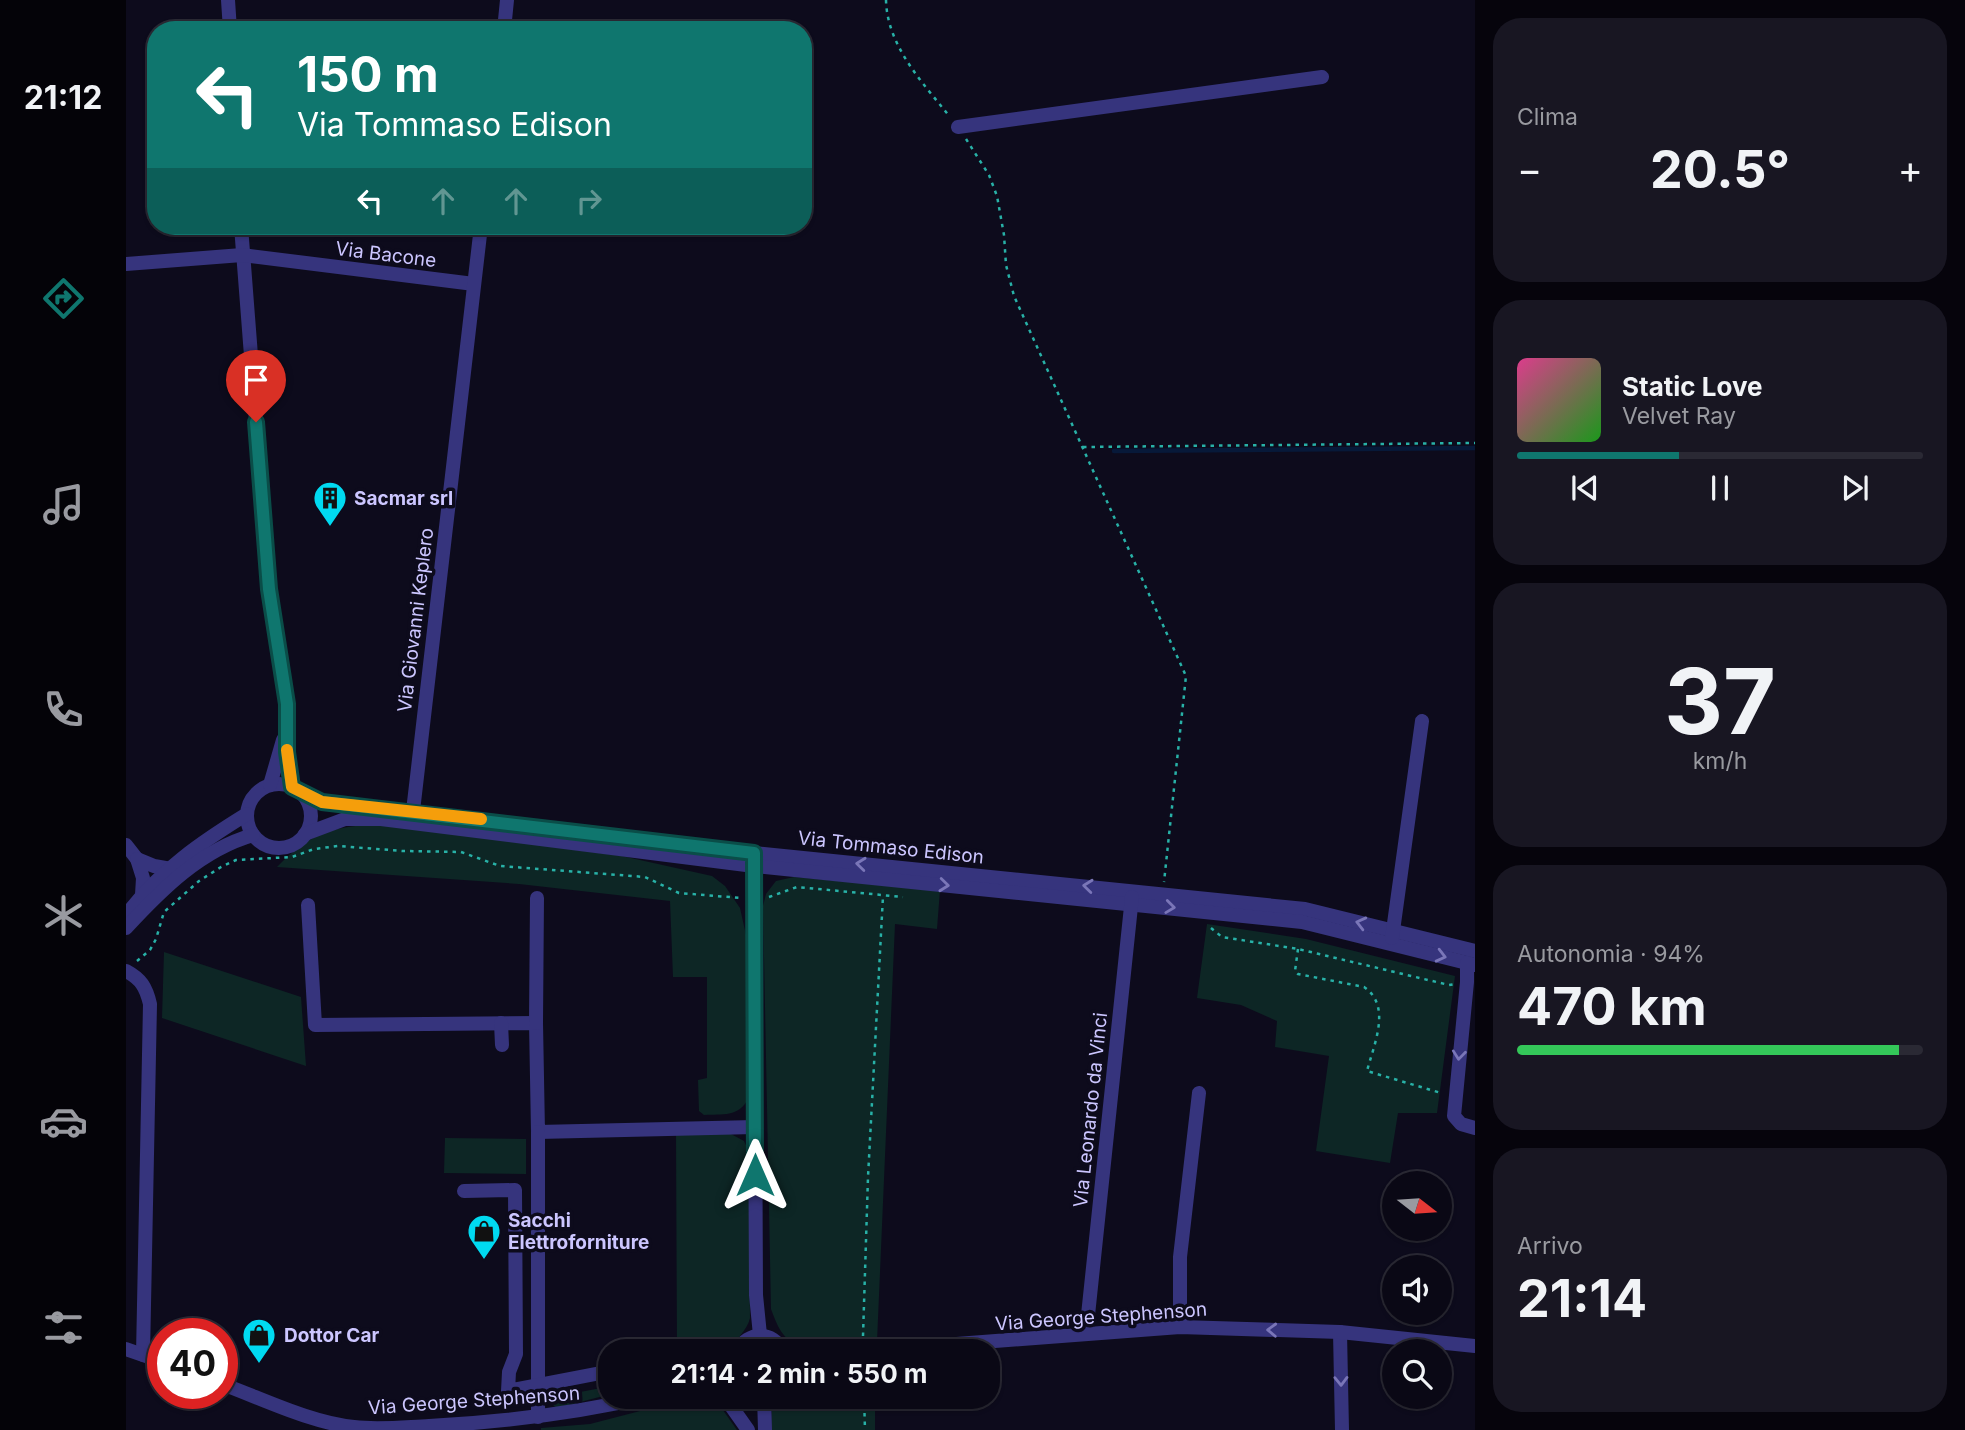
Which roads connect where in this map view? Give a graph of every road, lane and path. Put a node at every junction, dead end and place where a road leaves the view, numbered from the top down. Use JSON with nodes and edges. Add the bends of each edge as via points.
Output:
{"nodes":[{"id":1,"x":228,"y":0,"type":"edge"},
{"id":2,"x":507,"y":0,"type":"edge"},
{"id":3,"x":886,"y":0,"type":"edge"},
{"id":4,"x":229,"y":21,"type":"edge"},
{"id":5,"x":504,"y":21,"type":"edge"},
{"id":6,"x":1322,"y":76,"type":"dead end"},
{"id":7,"x":958,"y":127,"type":"junction"},
{"id":8,"x":241,"y":235,"type":"edge"},
{"id":9,"x":480,"y":235,"type":"edge"},
{"id":10,"x":242,"y":255,"type":"junction"},
{"id":11,"x":126,"y":264,"type":"edge"},
{"id":12,"x":474,"y":284,"type":"junction"},
{"id":13,"x":1475,"y":443,"type":"edge"},
{"id":14,"x":1083,"y":447,"type":"junction"},
{"id":15,"x":1422,"y":721,"type":"dead end"},
{"id":16,"x":286,"y":732,"type":"junction"},
{"id":17,"x":270,"y":785,"type":"junction"},
{"id":18,"x":297,"y":790,"type":"junction"},
{"id":19,"x":413,"y":811,"type":"junction"},
{"id":20,"x":247,"y":814,"type":"junction"},
{"id":21,"x":305,"y":834,"type":"junction"},
{"id":22,"x":253,"y":835,"type":"junction"},
{"id":23,"x":126,"y":845,"type":"edge"},
{"id":24,"x":137,"y":859,"type":"junction"},
{"id":25,"x":754,"y":860,"type":"junction"},
{"id":26,"x":171,"y":869,"type":"junction"},
{"id":27,"x":1162,"y":893,"type":"junction"},
{"id":28,"x":142,"y":895,"type":"junction"},
{"id":29,"x":883,"y":896,"type":"junction"},
{"id":30,"x":909,"y":897,"type":"dead end"},
{"id":31,"x":1132,"y":897,"type":"junction"},
{"id":32,"x":537,"y":898,"type":"dead end"},
{"id":33,"x":754,"y":898,"type":"junction"},
{"id":34,"x":308,"y":905,"type":"dead end"},
{"id":35,"x":126,"y":917,"type":"edge"},
{"id":36,"x":126,"y":928,"type":"edge"},
{"id":37,"x":1210,"y":928,"type":"dead end"},
{"id":38,"x":1392,"y":937,"type":"junction"},
{"id":39,"x":1298,"y":949,"type":"junction"},
{"id":40,"x":1472,"y":960,"type":"edge"},
{"id":41,"x":130,"y":967,"type":"edge"},
{"id":42,"x":1467,"y":982,"type":"junction"},
{"id":43,"x":1470,"y":1000,"type":"edge"},
{"id":44,"x":501,"y":1023,"type":"junction"},
{"id":45,"x":536,"y":1023,"type":"junction"},
{"id":46,"x":502,"y":1045,"type":"dead end"},
{"id":47,"x":1199,"y":1093,"type":"dead end"},
{"id":48,"x":1454,"y":1097,"type":"junction"},
{"id":49,"x":755,"y":1127,"type":"junction"},
{"id":50,"x":1475,"y":1128,"type":"edge"},
{"id":51,"x":537,"y":1132,"type":"junction"},
{"id":52,"x":464,"y":1191,"type":"dead end"},
{"id":53,"x":1180,"y":1327,"type":"junction"},
{"id":54,"x":1340,"y":1332,"type":"junction"},
{"id":55,"x":1086,"y":1334,"type":"junction"},
{"id":56,"x":760,"y":1335,"type":"junction"},
{"id":57,"x":746,"y":1339,"type":"edge"},
{"id":58,"x":774,"y":1339,"type":"edge"},
{"id":59,"x":864,"y":1339,"type":"edge"},
{"id":60,"x":975,"y":1339,"type":"edge"},
{"id":61,"x":1475,"y":1346,"type":"edge"},
{"id":62,"x":126,"y":1349,"type":"edge"},
{"id":63,"x":143,"y":1355,"type":"junction"},
{"id":64,"x":147,"y":1356,"type":"edge"},
{"id":65,"x":598,"y":1374,"type":"edge"},
{"id":66,"x":538,"y":1386,"type":"junction"},
{"id":67,"x":238,"y":1390,"type":"edge"},
{"id":68,"x":598,"y":1408,"type":"edge"},
{"id":69,"x":733,"y":1409,"type":"edge"},
{"id":70,"x":764,"y":1409,"type":"edge"},
{"id":71,"x":864,"y":1409,"type":"edge"},
{"id":72,"x":538,"y":1417,"type":"junction"},
{"id":73,"x":328,"y":1426,"type":"edge"},
{"id":74,"x":748,"y":1430,"type":"edge"},
{"id":75,"x":765,"y":1430,"type":"edge"},
{"id":76,"x":865,"y":1430,"type":"edge"},
{"id":77,"x":1342,"y":1430,"type":"edge"}],
"edges":[{"from":1,"to":4,"type":"street"},
{"from":2,"to":5,"type":"street"},
{"from":3,"to":7,"type":"path","via":[[892,33],[901,51]]},
{"from":6,"to":7,"type":"street"},
{"from":7,"to":14,"type":"path","via":[[989,174],[1014,296]]},
{"from":8,"to":10,"type":"street"},
{"from":9,"to":12,"type":"street","name":"Via Giovanni Keplero"},
{"from":10,"to":11,"type":"street","name":"Via Bacone"},
{"from":10,"to":12,"type":"street","name":"Via Bacone"},
{"from":10,"to":16,"type":"street","via":[[269,589],[287,704]]},
{"from":12,"to":19,"type":"street","name":"Via Giovanni Keplero"},
{"from":13,"to":14,"type":"path"},
{"from":14,"to":27,"type":"path","via":[[1186,676]]},
{"from":15,"to":38,"type":"street"},
{"from":16,"to":17,"type":"street"},
{"from":16,"to":18,"type":"street","via":[[288,773]]},
{"from":17,"to":18,"type":"street"},
{"from":17,"to":20,"type":"street","via":[[254,796]]},
{"from":18,"to":19,"type":"street","name":"Via Tommaso Edison","via":[[322,802]]},
{"from":18,"to":21,"type":"street","via":[[310,808]]},
{"from":19,"to":25,"type":"street","name":"Via Tommaso Edison"},
{"from":20,"to":22,"type":"street"},
{"from":20,"to":26,"type":"street","via":[[209,837]]},
{"from":21,"to":22,"type":"street","via":[[280,848]]},
{"from":21,"to":25,"type":"street","name":"Via Tommaso Edison","via":[[345,819],[381,820]]},
{"from":22,"to":36,"type":"street","via":[[201,858]]},
{"from":23,"to":24,"type":"street"},
{"from":24,"to":26,"type":"street"},
{"from":24,"to":28,"type":"street"},
{"from":25,"to":31,"type":"street","name":"Via Tommaso Edison"},
{"from":25,"to":33,"type":"street"},
{"from":26,"to":28,"type":"street"},
{"from":27,"to":31,"type":"street","name":"Via Tommaso Edison"},
{"from":38,"to":27,"type":"street","name":"Via Tommaso Edison","one_way":true,"via":[[1305,909]]},
{"from":28,"to":35,"type":"street"},
{"from":29,"to":30,"type":"path"},
{"from":29,"to":33,"type":"path","via":[[797,887]]},
{"from":29,"to":59,"type":"path"},
{"from":31,"to":38,"type":"street","name":"Via Tommaso Edison","one_way":true},
{"from":31,"to":55,"type":"street","name":"Via Leonardo da Vinci"},
{"from":32,"to":45,"type":"street"},
{"from":33,"to":41,"type":"path","via":[[679,893],[645,877],[500,866],[461,852],[338,846],[221,866],[164,912],[150,950]]},
{"from":33,"to":49,"type":"street"},
{"from":34,"to":44,"type":"street","via":[[315,1025]]},
{"from":37,"to":39,"type":"path","via":[[1222,937]]},
{"from":38,"to":40,"type":"street","name":"Via Tommaso Edison"},
{"from":39,"to":42,"type":"path","via":[[1449,985]]},
{"from":39,"to":48,"type":"path","via":[[1298,974],[1364,987],[1373,993],[1379,1027],[1367,1071]]},
{"from":40,"to":42,"type":"street"},
{"from":41,"to":63,"type":"street","via":[[147,989],[150,1004]]},
{"from":42,"to":43,"type":"street"},
{"from":43,"to":48,"type":"street","one_way":true},
{"from":44,"to":45,"type":"street"},
{"from":44,"to":46,"type":"street"},
{"from":45,"to":51,"type":"street"},
{"from":47,"to":53,"type":"street","via":[[1180,1257]]},
{"from":48,"to":50,"type":"street","via":[[1454,1116]]},
{"from":49,"to":51,"type":"street"},
{"from":49,"to":56,"type":"street"},
{"from":51,"to":66,"type":"street"},
{"from":52,"to":66,"type":"street","via":[[515,1190],[516,1354],[508,1391]]},
{"from":54,"to":53,"type":"street","name":"Via George Stephenson","one_way":true},
{"from":53,"to":55,"type":"street","name":"Via George Stephenson"},
{"from":54,"to":61,"type":"street","name":"Via George Stephenson"},
{"from":54,"to":77,"type":"street","one_way":true},
{"from":55,"to":60,"type":"street","name":"Via George Stephenson"},
{"from":56,"to":57,"type":"street"},
{"from":56,"to":58,"type":"street"},
{"from":62,"to":63,"type":"street"},
{"from":63,"to":64,"type":"street"},
{"from":65,"to":66,"type":"street"},
{"from":66,"to":72,"type":"street"},
{"from":67,"to":73,"type":"street","name":"Via George Stephenson"},
{"from":68,"to":72,"type":"street","name":"Via George Stephenson"},
{"from":69,"to":74,"type":"street"},
{"from":70,"to":75,"type":"street"},
{"from":71,"to":76,"type":"path"},
{"from":72,"to":73,"type":"street","name":"Via George Stephenson","via":[[402,1427]]}]}
